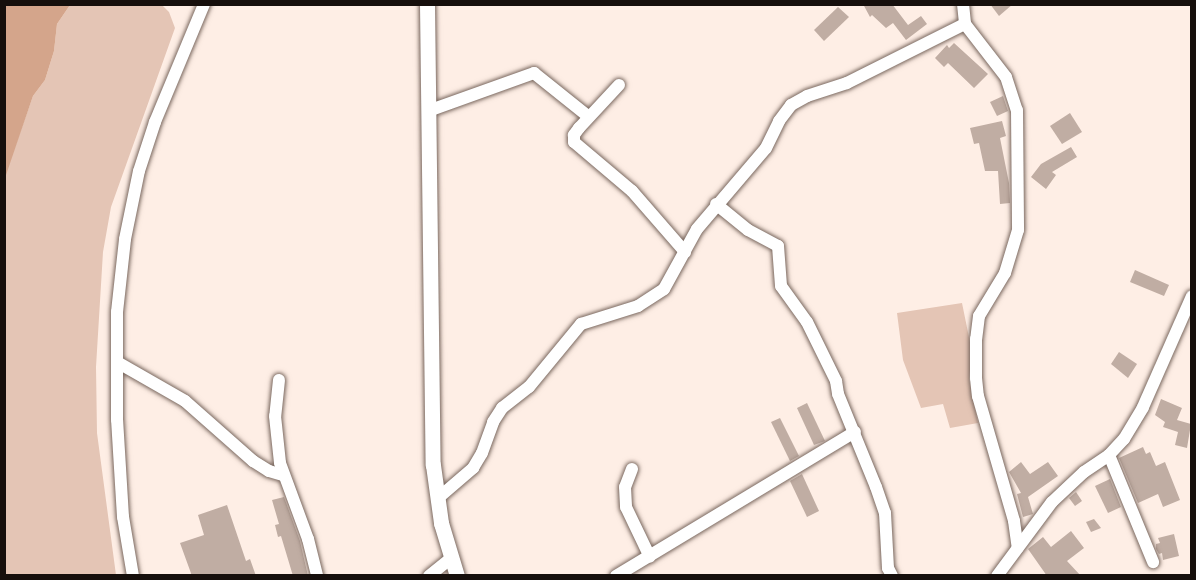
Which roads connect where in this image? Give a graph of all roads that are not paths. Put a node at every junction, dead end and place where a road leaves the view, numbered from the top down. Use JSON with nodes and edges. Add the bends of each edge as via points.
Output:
{"nodes":[{"id":1,"x":204,"y":4,"type":"edge"},
{"id":2,"x":427,"y":4,"type":"edge"},
{"id":3,"x":963,"y":4,"type":"edge"},
{"id":4,"x":965,"y":24,"type":"junction"},
{"id":5,"x":619,"y":85,"type":"dead end"},
{"id":6,"x":428,"y":111,"type":"junction"},
{"id":7,"x":589,"y":117,"type":"junction"},
{"id":8,"x":716,"y":204,"type":"junction"},
{"id":9,"x":685,"y":252,"type":"junction"},
{"id":10,"x":1191,"y":296,"type":"edge"},
{"id":11,"x":117,"y":362,"type":"junction"},
{"id":12,"x":279,"y":380,"type":"dead end"},
{"id":13,"x":855,"y":432,"type":"junction"},
{"id":14,"x":1109,"y":455,"type":"junction"},
{"id":15,"x":632,"y":469,"type":"dead end"},
{"id":16,"x":283,"y":476,"type":"junction"},
{"id":17,"x":436,"y":499,"type":"junction"},
{"id":18,"x":1018,"y":548,"type":"junction"},
{"id":19,"x":650,"y":557,"type":"junction"},
{"id":20,"x":451,"y":558,"type":"junction"},
{"id":21,"x":1153,"y":562,"type":"dead end"},
{"id":22,"x":133,"y":576,"type":"edge"},
{"id":23,"x":317,"y":576,"type":"edge"},
{"id":24,"x":429,"y":576,"type":"edge"},
{"id":25,"x":457,"y":576,"type":"edge"},
{"id":26,"x":616,"y":576,"type":"edge"},
{"id":27,"x":892,"y":576,"type":"edge"},
{"id":28,"x":996,"y":576,"type":"edge"}],
"edges":[{"from":1,"to":11,"type":"street","via":[[139,171],[125,239],[117,312]]},
{"from":2,"to":6,"type":"street"},
{"from":3,"to":4,"type":"street"},
{"from":4,"to":8,"type":"street","via":[[847,83],[791,105],[766,148]]},
{"from":4,"to":18,"type":"street","via":[[1006,77],[1017,110],[1018,230],[1005,273],[979,316],[976,348],[978,396],[1014,521]]},
{"from":5,"to":7,"type":"street"},
{"from":6,"to":7,"type":"street","via":[[534,73]]},
{"from":6,"to":17,"type":"street"},
{"from":7,"to":9,"type":"street","via":[[574,135],[574,142],[632,191]]},
{"from":8,"to":9,"type":"street"},
{"from":8,"to":13,"type":"street","via":[[748,230],[778,246],[781,286],[807,322]]},
{"from":9,"to":17,"type":"street","via":[[664,289],[650,301],[581,324],[529,387],[502,408],[473,468]]},
{"from":10,"to":14,"type":"street","via":[[1143,407]]},
{"from":11,"to":16,"type":"street","via":[[185,401],[253,461]]},
{"from":11,"to":22,"type":"street","via":[[123,517]]},
{"from":12,"to":16,"type":"street","via":[[275,416]]},
{"from":13,"to":19,"type":"street"},
{"from":13,"to":27,"type":"street","via":[[885,513],[888,568]]},
{"from":14,"to":18,"type":"street","via":[[1052,502]]},
{"from":14,"to":21,"type":"street"},
{"from":15,"to":19,"type":"street","via":[[625,487],[626,507]]},
{"from":16,"to":23,"type":"street","via":[[305,530]]},
{"from":17,"to":20,"type":"street"},
{"from":18,"to":28,"type":"street"},
{"from":19,"to":26,"type":"street"},
{"from":20,"to":24,"type":"street"},
{"from":20,"to":25,"type":"street"}]}
